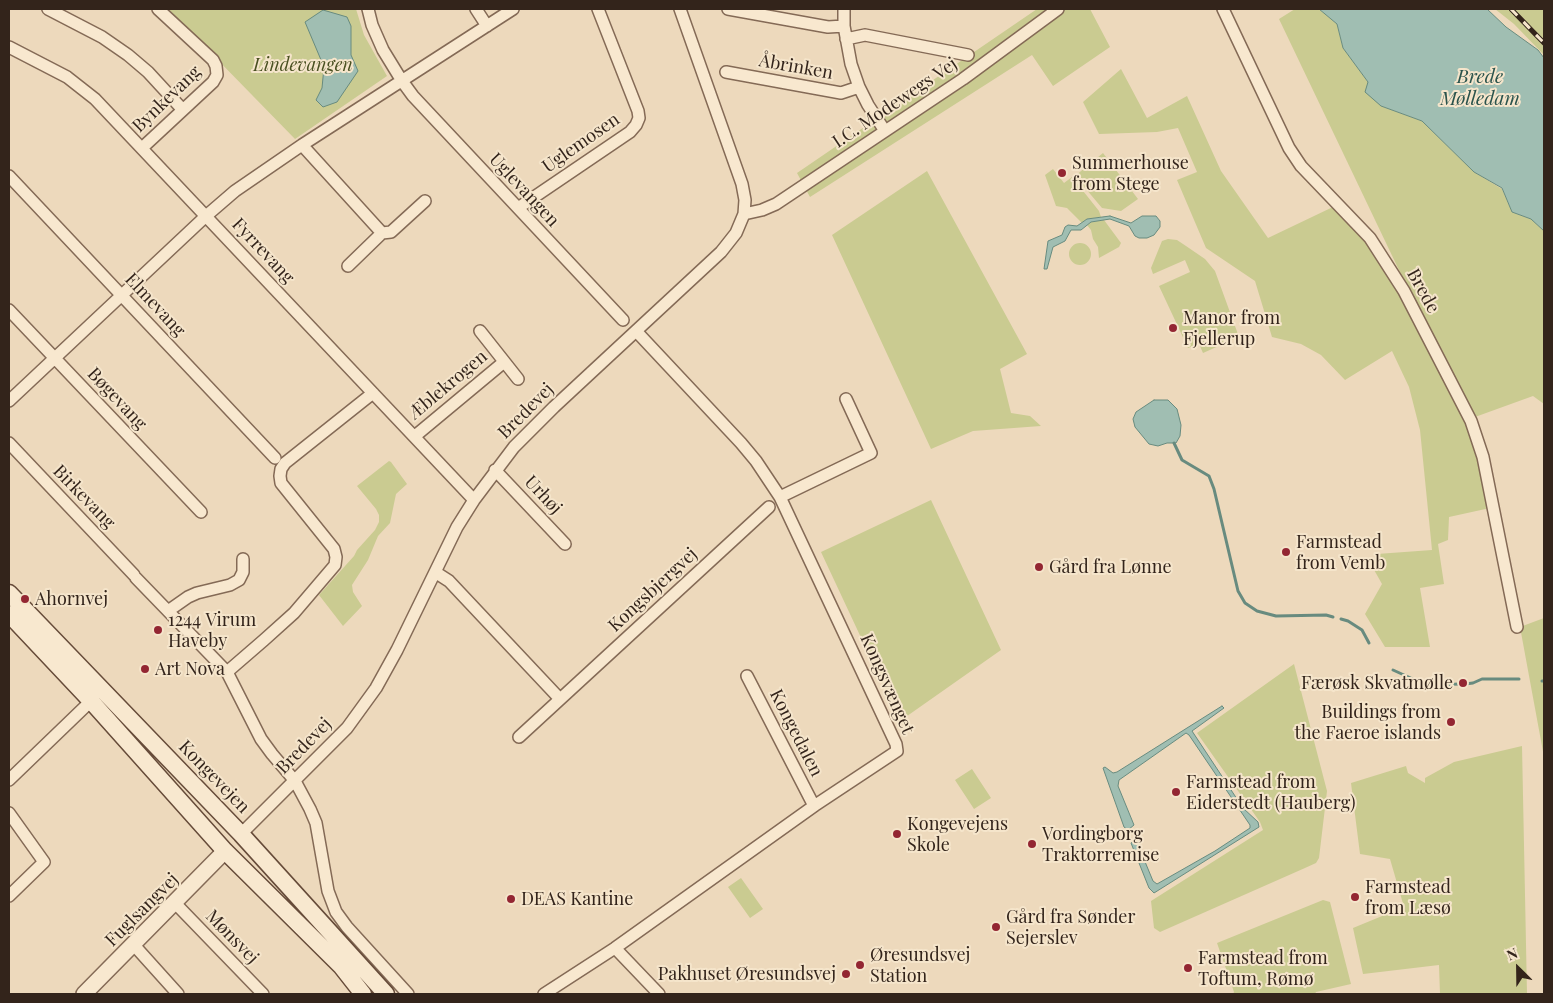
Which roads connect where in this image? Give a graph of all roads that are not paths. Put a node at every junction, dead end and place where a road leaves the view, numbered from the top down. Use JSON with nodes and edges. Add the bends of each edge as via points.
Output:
{"nodes":[{"id":1,"x":48,"y":9,"type":"edge"},
{"id":2,"x":158,"y":9,"type":"edge"},
{"id":3,"x":368,"y":9,"type":"edge"},
{"id":4,"x":476,"y":9,"type":"edge"},
{"id":5,"x":513,"y":9,"type":"edge"},
{"id":6,"x":598,"y":9,"type":"edge"},
{"id":7,"x":680,"y":9,"type":"edge"},
{"id":8,"x":728,"y":9,"type":"edge"},
{"id":9,"x":844,"y":9,"type":"edge"},
{"id":10,"x":1058,"y":9,"type":"edge"},
{"id":11,"x":1223,"y":9,"type":"edge"},
{"id":12,"x":487,"y":26,"type":"junction"},
{"id":13,"x":844,"y":26,"type":"junction"},
{"id":14,"x":846,"y":39,"type":"junction"},
{"id":15,"x":9,"y":47,"type":"edge"},
{"id":16,"x":968,"y":55,"type":"dead end"},
{"id":17,"x":726,"y":72,"type":"dead end"},
{"id":18,"x":402,"y":82,"type":"junction"},
{"id":19,"x":859,"y":87,"type":"junction"},
{"id":20,"x":183,"y":110,"type":"junction"},
{"id":21,"x":885,"y":132,"type":"junction"},
{"id":22,"x":302,"y":146,"type":"junction"},
{"id":23,"x":142,"y":148,"type":"junction"},
{"id":24,"x":9,"y":176,"type":"edge"},
{"id":25,"x":425,"y":200,"type":"dead end"},
{"id":26,"x":518,"y":208,"type":"junction"},
{"id":27,"x":744,"y":214,"type":"junction"},
{"id":28,"x":206,"y":216,"type":"junction"},
{"id":29,"x":382,"y":233,"type":"junction"},
{"id":30,"x":348,"y":266,"type":"dead end"},
{"id":31,"x":121,"y":295,"type":"junction"},
{"id":32,"x":9,"y":310,"type":"edge"},
{"id":33,"x":623,"y":320,"type":"dead end"},
{"id":34,"x":480,"y":331,"type":"dead end"},
{"id":35,"x":636,"y":331,"type":"junction"},
{"id":36,"x":54,"y":358,"type":"junction"},
{"id":37,"x":504,"y":362,"type":"junction"},
{"id":38,"x":518,"y":380,"type":"dead end"},
{"id":39,"x":373,"y":393,"type":"junction"},
{"id":40,"x":846,"y":398,"type":"dead end"},
{"id":41,"x":9,"y":401,"type":"edge"},
{"id":42,"x":415,"y":436,"type":"junction"},
{"id":43,"x":9,"y":443,"type":"edge"},
{"id":44,"x":275,"y":458,"type":"dead end"},
{"id":45,"x":495,"y":470,"type":"junction"},
{"id":46,"x":780,"y":497,"type":"junction"},
{"id":47,"x":474,"y":500,"type":"junction"},
{"id":48,"x":769,"y":507,"type":"dead end"},
{"id":49,"x":201,"y":512,"type":"dead end"},
{"id":50,"x":565,"y":544,"type":"dead end"},
{"id":51,"x":243,"y":560,"type":"dead end"},
{"id":52,"x":435,"y":572,"type":"junction"},
{"id":53,"x":9,"y":593,"type":"edge"},
{"id":54,"x":168,"y":611,"type":"junction"},
{"id":55,"x":9,"y":614,"type":"edge"},
{"id":56,"x":1517,"y":627,"type":"dead end"},
{"id":57,"x":227,"y":672,"type":"junction"},
{"id":58,"x":747,"y":676,"type":"dead end"},
{"id":59,"x":560,"y":699,"type":"junction"},
{"id":60,"x":91,"y":701,"type":"junction"},
{"id":61,"x":519,"y":737,"type":"dead end"},
{"id":62,"x":9,"y":780,"type":"edge"},
{"id":63,"x":295,"y":781,"type":"junction"},
{"id":64,"x":814,"y":806,"type":"junction"},
{"id":65,"x":9,"y":813,"type":"edge"},
{"id":66,"x":241,"y":834,"type":"junction"},
{"id":67,"x":225,"y":851,"type":"junction"},
{"id":68,"x":9,"y":896,"type":"edge"},
{"id":69,"x":175,"y":903,"type":"junction"},
{"id":70,"x":133,"y":944,"type":"junction"},
{"id":71,"x":615,"y":948,"type":"junction"},
{"id":72,"x":91,"y":992,"type":"edge"},
{"id":73,"x":178,"y":994,"type":"edge"},
{"id":74,"x":263,"y":994,"type":"edge"},
{"id":75,"x":363,"y":994,"type":"edge"},
{"id":76,"x":386,"y":994,"type":"edge"},
{"id":77,"x":408,"y":994,"type":"edge"},
{"id":78,"x":544,"y":994,"type":"edge"},
{"id":79,"x":659,"y":994,"type":"edge"}],
"edges":[{"from":1,"to":20,"type":"street","via":[[102,37],[128,55]]},
{"from":2,"to":20,"type":"street","name":"Bynkevang","via":[[216,66],[217,75],[213,82]]},
{"from":3,"to":18,"type":"street","name":"Uglevangen","via":[[383,50]]},
{"from":4,"to":12,"type":"street"},
{"from":5,"to":12,"type":"street"},
{"from":6,"to":26,"type":"street","name":"Uglemosen","via":[[638,111],[636,126]]},
{"from":7,"to":27,"type":"street","name":"Bredevej","via":[[742,184]]},
{"from":8,"to":13,"type":"street","via":[[828,27]]},
{"from":9,"to":13,"type":"street","name":"Åbrinken"},
{"from":10,"to":21,"type":"street","name":"I.C. Modewegs Vej","via":[[964,79]]},
{"from":11,"to":56,"type":"street","name":"Brede","via":[[1289,148],[1301,166],[1370,238],[1404,291],[1472,421],[1483,457]]},
{"from":12,"to":18,"type":"street"},
{"from":13,"to":14,"type":"street","name":"Åbrinken"},
{"from":14,"to":16,"type":"street","via":[[865,35]]},
{"from":14,"to":19,"type":"street","name":"Åbrinken"},
{"from":15,"to":23,"type":"street","name":"Fyrrevang","via":[[67,77],[95,99]]},
{"from":17,"to":19,"type":"street","name":"Åbrinken","via":[[841,93]]},
{"from":18,"to":22,"type":"street"},
{"from":18,"to":26,"type":"street","name":"Uglevangen"},
{"from":19,"to":21,"type":"street","name":"Åbrinken"},
{"from":20,"to":23,"type":"street","name":"Bynkevang"},
{"from":21,"to":27,"type":"street","name":"I.C. Modewegs Vej","via":[[776,204]]},
{"from":22,"to":28,"type":"street"},
{"from":22,"to":29,"type":"street"},
{"from":23,"to":28,"type":"street","name":"Fyrrevang"},
{"from":24,"to":31,"type":"street","name":"Elmevang"},
{"from":25,"to":29,"type":"street","via":[[391,232]]},
{"from":26,"to":33,"type":"street","name":"Uglevangen"},
{"from":27,"to":35,"type":"street","name":"Bredevej","via":[[736,233],[721,252]]},
{"from":28,"to":31,"type":"street"},
{"from":28,"to":39,"type":"street","name":"Fyrrevang"},
{"from":29,"to":30,"type":"street"},
{"from":31,"to":36,"type":"street"},
{"from":31,"to":44,"type":"street","name":"Elmevang"},
{"from":32,"to":36,"type":"street","name":"Bøgevang"},
{"from":34,"to":37,"type":"street","name":"Æblekrogen"},
{"from":35,"to":45,"type":"street","name":"Bredevej","via":[[554,407]]},
{"from":35,"to":46,"type":"street","name":"Kongsvænget","via":[[740,442]]},
{"from":36,"to":41,"type":"street"},
{"from":36,"to":49,"type":"street","name":"Bøgevang"},
{"from":37,"to":38,"type":"street","name":"Æblekrogen"},
{"from":37,"to":42,"type":"street","name":"Æblekrogen"},
{"from":39,"to":42,"type":"street","name":"Fyrrevang"},
{"from":39,"to":57,"type":"street","via":[[285,462],[281,469],[281,483],[334,550],[334,565],[294,613]]},
{"from":40,"to":46,"type":"street","via":[[871,453]]},
{"from":42,"to":47,"type":"street","name":"Fyrrevang"},
{"from":43,"to":54,"type":"street","name":"Birkevang"},
{"from":45,"to":47,"type":"street","name":"Bredevej"},
{"from":45,"to":50,"type":"street","name":"Urhøj"},
{"from":46,"to":64,"type":"street","name":"Kongsvænget","via":[[897,751]]},
{"from":47,"to":52,"type":"street","name":"Bredevej"},
{"from":48,"to":59,"type":"street","name":"Kongsbjergvej"},
{"from":51,"to":54,"type":"street","via":[[243,572],[238,580],[197,593]]},
{"from":52,"to":59,"type":"street","via":[[449,581]]},
{"from":52,"to":63,"type":"street","name":"Bredevej","via":[[376,688],[347,728]]},
{"from":53,"to":66,"type":"main road","name":"Kongevejen"},
{"from":54,"to":57,"type":"street","name":"Birkevang"},
{"from":55,"to":60,"type":"main road"},
{"from":57,"to":63,"type":"street","name":"Birkevang","via":[[261,739]]},
{"from":58,"to":64,"type":"street","name":"Kongedalen"},
{"from":59,"to":61,"type":"street","name":"Kongsbjergvej"},
{"from":60,"to":62,"type":"street"},
{"from":60,"to":67,"type":"main road"},
{"from":63,"to":66,"type":"street","name":"Bredevej"},
{"from":63,"to":77,"type":"street","via":[[316,823],[325,878],[336,912]]},
{"from":64,"to":71,"type":"street","name":"Kongsvænget"},
{"from":65,"to":68,"type":"street","via":[[44,862]]},
{"from":66,"to":76,"type":"main road","name":"Kongevejen"},
{"from":67,"to":69,"type":"street","name":"Fuglsangvej"},
{"from":67,"to":75,"type":"main road","via":[[341,966]]},
{"from":69,"to":70,"type":"street","name":"Fuglsangvej"},
{"from":69,"to":74,"type":"street","name":"Mønsvej"},
{"from":70,"to":72,"type":"street","name":"Fuglsangvej"},
{"from":70,"to":73,"type":"street"},
{"from":71,"to":78,"type":"street","name":"Kongsvænget"},
{"from":71,"to":79,"type":"street"}]}
